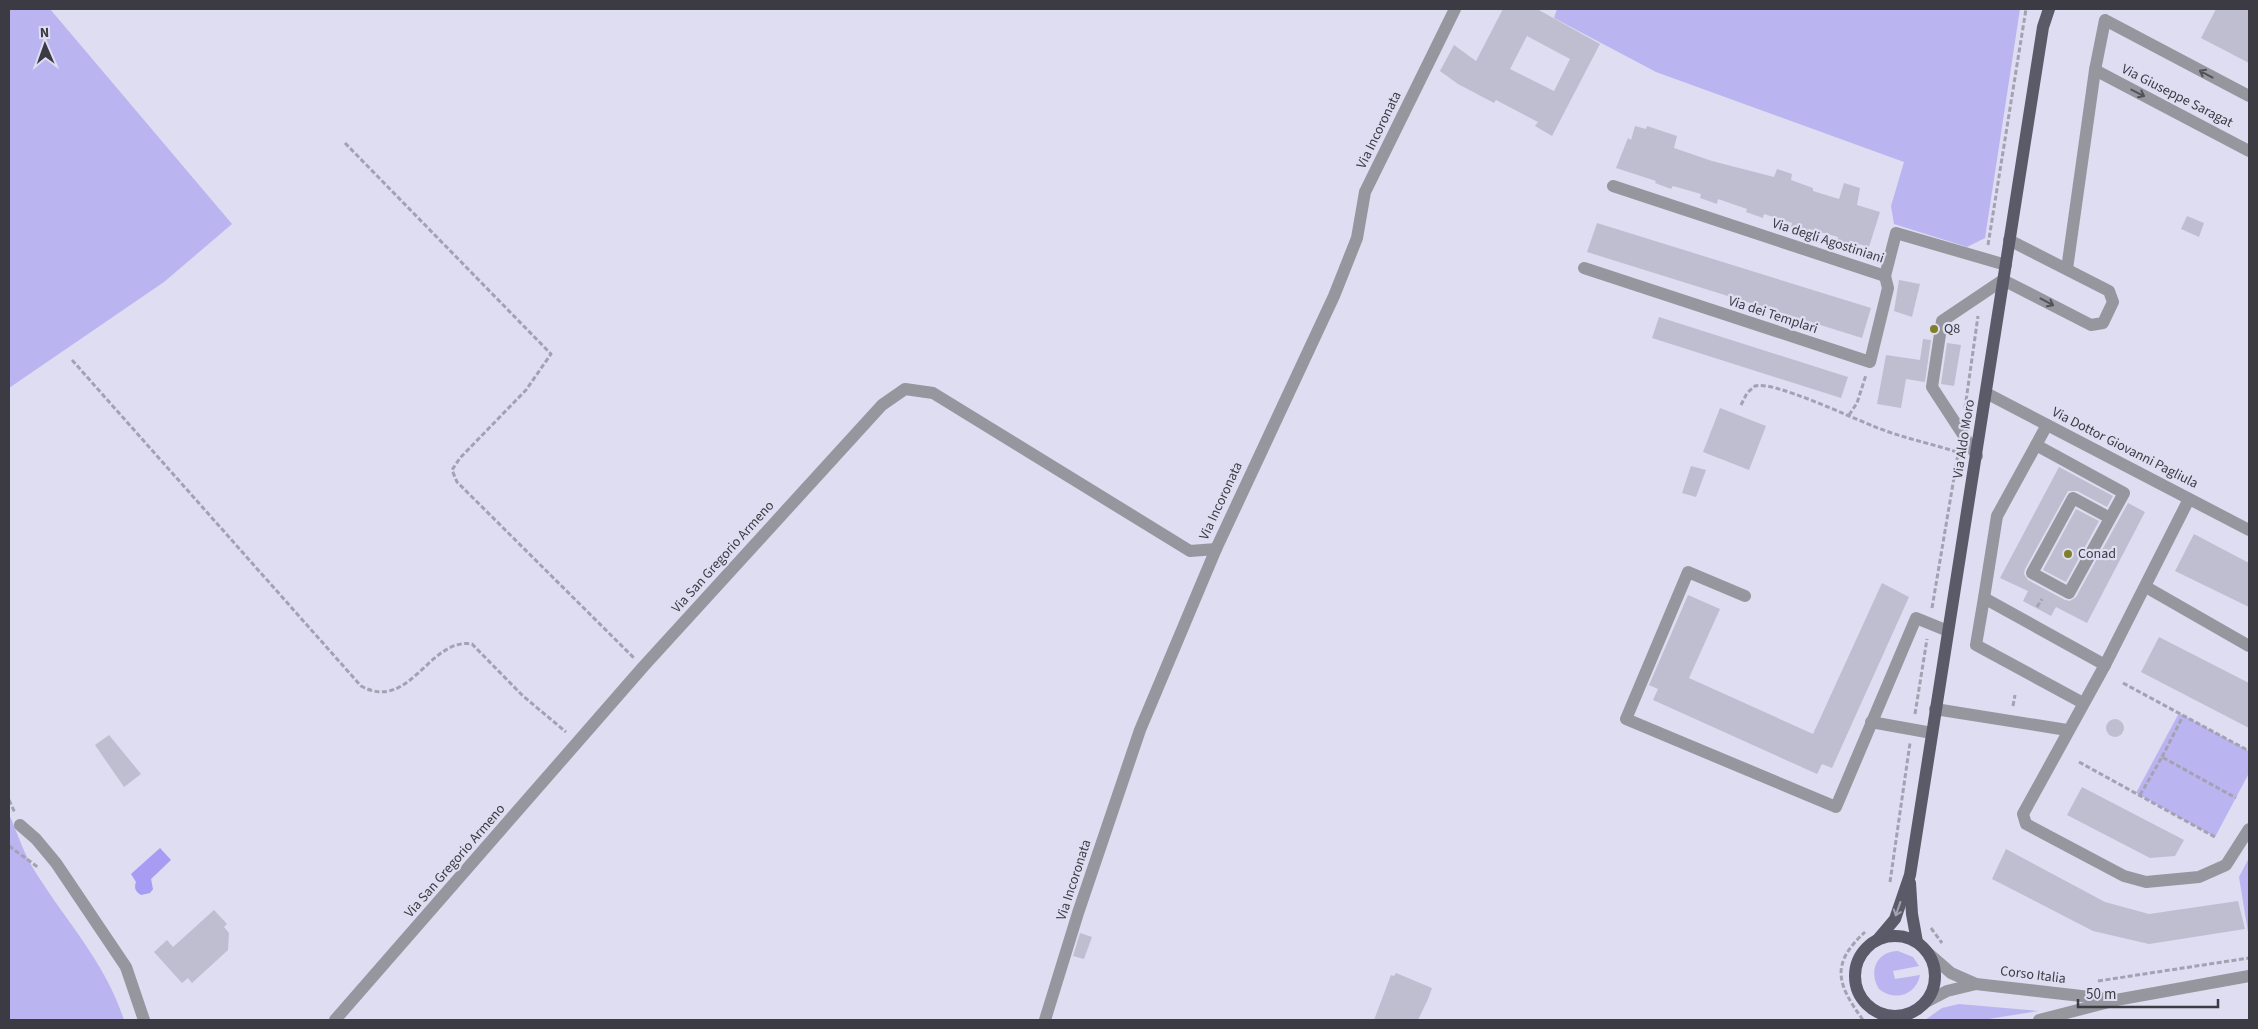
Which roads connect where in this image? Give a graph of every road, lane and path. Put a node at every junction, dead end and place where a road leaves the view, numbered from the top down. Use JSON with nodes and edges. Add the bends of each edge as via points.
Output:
{"nodes":[{"id":1,"x":1455,"y":9,"type":"edge"},
{"id":2,"x":2049,"y":9,"type":"edge"},
{"id":3,"x":2094,"y":70,"type":"junction"},
{"id":4,"x":2249,"y":96,"type":"edge"},
{"id":5,"x":345,"y":143,"type":"dead end"},
{"id":6,"x":2248,"y":148,"type":"edge"},
{"id":7,"x":1613,"y":186,"type":"dead end"},
{"id":8,"x":2009,"y":240,"type":"junction"},
{"id":9,"x":2006,"y":265,"type":"junction"},
{"id":10,"x":1584,"y":268,"type":"dead end"},
{"id":11,"x":2066,"y":269,"type":"junction"},
{"id":12,"x":1885,"y":276,"type":"junction"},
{"id":13,"x":2003,"y":280,"type":"junction"},
{"id":14,"x":72,"y":360,"type":"dead end"},
{"id":15,"x":1870,"y":362,"type":"junction"},
{"id":16,"x":1986,"y":393,"type":"junction"},
{"id":17,"x":1741,"y":405,"type":"dead end"},
{"id":18,"x":1849,"y":415,"type":"junction"},
{"id":19,"x":2048,"y":425,"type":"junction"},
{"id":20,"x":2036,"y":445,"type":"junction"},
{"id":21,"x":1977,"y":456,"type":"junction"},
{"id":22,"x":2189,"y":499,"type":"junction"},
{"id":23,"x":2110,"y":518,"type":"junction"},
{"id":24,"x":2249,"y":530,"type":"edge"},
{"id":25,"x":1216,"y":548,"type":"junction"},
{"id":26,"x":2146,"y":587,"type":"junction"},
{"id":27,"x":1745,"y":596,"type":"dead end"},
{"id":28,"x":1984,"y":598,"type":"junction"},
{"id":29,"x":2042,"y":599,"type":"dead end"},
{"id":30,"x":2037,"y":607,"type":"dead end"},
{"id":31,"x":1948,"y":631,"type":"junction"},
{"id":32,"x":2249,"y":646,"type":"edge"},
{"id":33,"x":2105,"y":665,"type":"junction"},
{"id":34,"x":643,"y":667,"type":"junction"},
{"id":35,"x":2123,"y":683,"type":"dead end"},
{"id":36,"x":2015,"y":694,"type":"dead end"},
{"id":37,"x":2083,"y":703,"type":"junction"},
{"id":38,"x":2013,"y":708,"type":"dead end"},
{"id":39,"x":1935,"y":709,"type":"junction"},
{"id":40,"x":2183,"y":716,"type":"junction"},
{"id":41,"x":1872,"y":722,"type":"junction"},
{"id":42,"x":2067,"y":730,"type":"junction"},
{"id":43,"x":1932,"y":733,"type":"junction"},
{"id":44,"x":578,"y":742,"type":"junction"},
{"id":45,"x":2249,"y":751,"type":"edge"},
{"id":46,"x":2162,"y":757,"type":"junction"},
{"id":47,"x":2080,"y":762,"type":"dead end"},
{"id":48,"x":2140,"y":796,"type":"junction"},
{"id":49,"x":2236,"y":798,"type":"dead end"},
{"id":50,"x":20,"y":825,"type":"dead end"},
{"id":51,"x":2249,"y":829,"type":"edge"},
{"id":52,"x":2216,"y":838,"type":"dead end"},
{"id":53,"x":9,"y":846,"type":"edge"},
{"id":54,"x":39,"y":868,"type":"dead end"},
{"id":55,"x":1891,"y":873,"type":"dead end"},
{"id":56,"x":1910,"y":875,"type":"junction"},
{"id":57,"x":1889,"y":892,"type":"dead end"},
{"id":58,"x":1926,"y":921,"type":"dead end"},
{"id":59,"x":1868,"y":929,"type":"dead end"},
{"id":60,"x":1878,"y":938,"type":"junction"},
{"id":61,"x":1918,"y":942,"type":"junction"},
{"id":62,"x":1943,"y":944,"type":"dead end"},
{"id":63,"x":1928,"y":953,"type":"junction"},
{"id":64,"x":2249,"y":958,"type":"edge"},
{"id":65,"x":2249,"y":976,"type":"edge"},
{"id":66,"x":2094,"y":982,"type":"dead end"},
{"id":67,"x":1976,"y":984,"type":"junction"},
{"id":68,"x":2116,"y":1000,"type":"junction"},
{"id":69,"x":1926,"y":1002,"type":"junction"},
{"id":70,"x":1877,"y":1016,"type":"edge"},
{"id":71,"x":1903,"y":1018,"type":"edge"},
{"id":72,"x":144,"y":1020,"type":"edge"},
{"id":73,"x":335,"y":1020,"type":"edge"},
{"id":74,"x":1045,"y":1020,"type":"edge"},
{"id":75,"x":1863,"y":1020,"type":"edge"},
{"id":76,"x":2039,"y":1020,"type":"edge"}],
"edges":[{"from":1,"to":25,"type":"street","name":"Via Incoronata","via":[[1365,192],[1357,238],[1334,296]]},
{"from":2,"to":8,"type":"main road","name":"Via Aldo Moro","via":[[2043,27]]},
{"from":4,"to":3,"type":"street","one_way":true,"via":[[2105,20]]},
{"from":3,"to":6,"type":"street","name":"Via Giuseppe Saragat","one_way":true},
{"from":3,"to":11,"type":"street"},
{"from":5,"to":34,"type":"path","via":[[551,354],[526,390],[452,470],[457,482]]},
{"from":7,"to":12,"type":"street","name":"Via degli Agostiniani"},
{"from":8,"to":9,"type":"main road","name":"Via Aldo Moro"},
{"from":8,"to":11,"type":"street"},
{"from":9,"to":12,"type":"street","name":"Via degli Agostiniani","via":[[1896,233]]},
{"from":9,"to":13,"type":"main road","name":"Via Aldo Moro"},
{"from":10,"to":15,"type":"street","name":"Via dei Templari"},
{"from":13,"to":11,"type":"street","one_way":true,"via":[[2091,325],[2103,323],[2113,302],[2109,291]]},
{"from":12,"to":15,"type":"street","via":[[1888,288]]},
{"from":13,"to":16,"type":"main road","name":"Via Aldo Moro"},
{"from":13,"to":21,"type":"street","via":[[1942,322],[1932,387]]},
{"from":14,"to":44,"type":"path","via":[[361,686],[373,693],[385,693],[403,685],[451,646],[461,642],[472,644],[523,696]]},
{"from":15,"to":18,"type":"path","via":[[1857,404]]},
{"from":16,"to":19,"type":"street","name":"Via Dottor Giovanni Pagliula"},
{"from":16,"to":21,"type":"main road","name":"Via Aldo Moro"},
{"from":17,"to":18,"type":"path","via":[[1747,393],[1760,384]]},
{"from":18,"to":21,"type":"path","via":[[1874,427]]},
{"from":19,"to":20,"type":"street"},
{"from":19,"to":22,"type":"street","name":"Via Dottor Giovanni Pagliula"},
{"from":20,"to":23,"type":"street","via":[[2124,493]]},
{"from":20,"to":28,"type":"street","via":[[1997,516]]},
{"from":21,"to":31,"type":"main road","name":"Via Aldo Moro"},
{"from":22,"to":24,"type":"street","name":"Via Dottor Giovanni Pagliula"},
{"from":22,"to":26,"type":"street"},
{"from":23,"to":23,"type":"street","via":[[2069,594],[2032,573],[2073,498]]},
{"from":25,"to":34,"type":"street","name":"Via San Gregorio Armeno","via":[[1190,551],[933,393],[905,389],[882,405]]},
{"from":25,"to":74,"type":"street","name":"Via Incoronata","via":[[1140,730]]},
{"from":26,"to":32,"type":"street"},
{"from":26,"to":33,"type":"street"},
{"from":27,"to":41,"type":"street","via":[[1688,572],[1626,719],[1836,807]]},
{"from":28,"to":33,"type":"street"},
{"from":28,"to":37,"type":"street","via":[[1976,645]]},
{"from":29,"to":30,"type":"path"},
{"from":31,"to":39,"type":"main road","name":"Via Aldo Moro"},
{"from":31,"to":41,"type":"street","via":[[1916,618]]},
{"from":33,"to":37,"type":"street"},
{"from":34,"to":44,"type":"street","name":"Via San Gregorio Armeno"},
{"from":35,"to":40,"type":"path"},
{"from":36,"to":38,"type":"path"},
{"from":37,"to":42,"type":"street"},
{"from":39,"to":42,"type":"street"},
{"from":39,"to":43,"type":"main road","name":"Via Aldo Moro"},
{"from":40,"to":45,"type":"path"},
{"from":40,"to":46,"type":"path"},
{"from":41,"to":43,"type":"street"},
{"from":42,"to":51,"type":"street","via":[[2023,814],[2026,824],[2124,876],[2146,882],[2199,877],[2226,865]]},
{"from":43,"to":56,"type":"main road","name":"Via Aldo Moro"},
{"from":44,"to":73,"type":"street","name":"Via San Gregorio Armeno"},
{"from":46,"to":48,"type":"path"},
{"from":46,"to":49,"type":"path"},
{"from":47,"to":48,"type":"path"},
{"from":48,"to":52,"type":"path"},
{"from":50,"to":72,"type":"street","via":[[56,863],[126,967]]},
{"from":53,"to":54,"type":"path"},
{"from":55,"to":57,"type":"path"},
{"from":56,"to":60,"type":"main road","name":"Via Aldo Moro","one_way":true,"via":[[1894,919]]},
{"from":56,"to":61,"type":"main road","name":"Via Aldo Moro","via":[[1912,914]]},
{"from":58,"to":62,"type":"path"},
{"from":59,"to":75,"type":"path","via":[[1849,949],[1842,969],[1847,1000]]},
{"from":60,"to":61,"type":"main road","via":[[1905,937]]},
{"from":60,"to":70,"type":"main road","via":[[1859,956],[1854,982],[1858,995]]},
{"from":61,"to":63,"type":"main road"},
{"from":63,"to":67,"type":"street","name":"Corso Italia","via":[[1951,973]]},
{"from":63,"to":69,"type":"main road","via":[[1934,965],[1935,978]]},
{"from":64,"to":66,"type":"path"},
{"from":65,"to":68,"type":"street","name":"Corso Italia"},
{"from":67,"to":68,"type":"street","name":"Corso Italia"},
{"from":67,"to":69,"type":"street","name":"Corso Italia","via":[[1948,991]]},
{"from":68,"to":76,"type":"street","name":"Corso Italia"},
{"from":69,"to":71,"type":"main road"},
{"from":70,"to":71,"type":"main road"}]}
